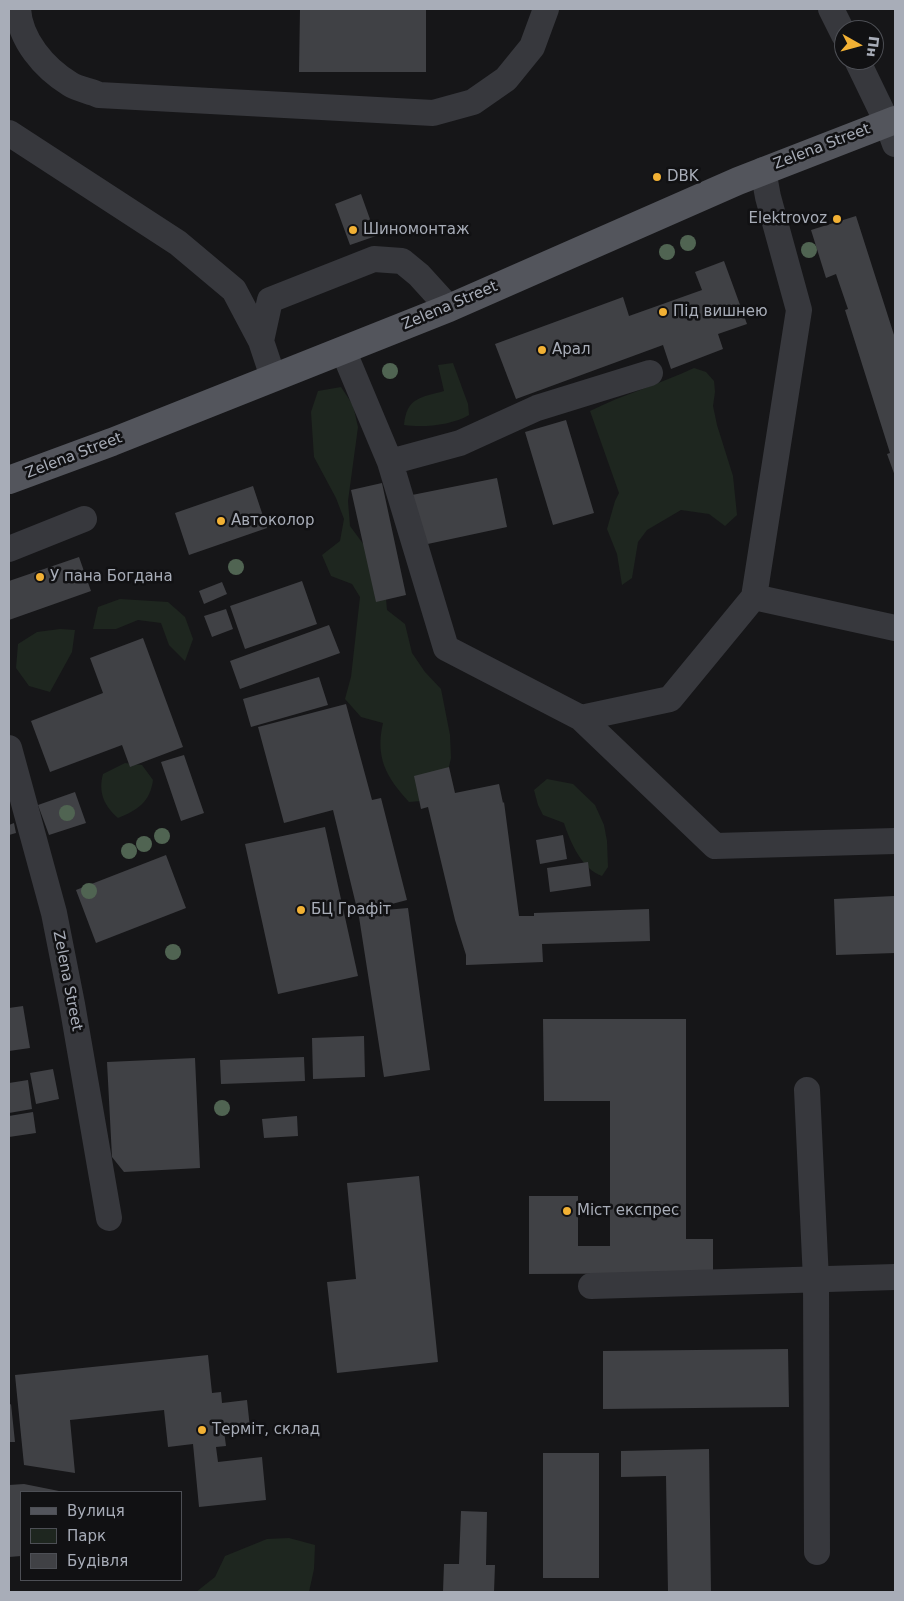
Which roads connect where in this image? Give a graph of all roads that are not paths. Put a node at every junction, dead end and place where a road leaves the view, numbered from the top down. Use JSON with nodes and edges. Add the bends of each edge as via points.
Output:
{"nodes":[{"id":1,"x":18,"y":9,"type":"edge"},
{"id":2,"x":546,"y":9,"type":"edge"},
{"id":3,"x":862,"y":70,"type":"edge"},
{"id":4,"x":892,"y":129,"type":"edge"},
{"id":5,"x":9,"y":132,"type":"edge"},
{"id":6,"x":763,"y":170,"type":"junction"},
{"id":7,"x":449,"y":308,"type":"junction"},
{"id":8,"x":261,"y":341,"type":"junction"},
{"id":9,"x":343,"y":350,"type":"junction"},
{"id":10,"x":650,"y":373,"type":"dead end"},
{"id":11,"x":273,"y":377,"type":"junction"},
{"id":12,"x":390,"y":462,"type":"junction"},
{"id":13,"x":9,"y":480,"type":"edge"},
{"id":14,"x":84,"y":519,"type":"dead end"},
{"id":15,"x":9,"y":549,"type":"edge"},
{"id":16,"x":754,"y":597,"type":"junction"},
{"id":17,"x":895,"y":628,"type":"edge"},
{"id":18,"x":581,"y":718,"type":"junction"},
{"id":19,"x":9,"y":748,"type":"edge"},
{"id":20,"x":895,"y":841,"type":"edge"},
{"id":21,"x":807,"y":1090,"type":"dead end"},
{"id":22,"x":109,"y":1218,"type":"dead end"},
{"id":23,"x":895,"y":1277,"type":"edge"},
{"id":24,"x":816,"y":1280,"type":"junction"},
{"id":25,"x":591,"y":1286,"type":"dead end"},
{"id":26,"x":817,"y":1552,"type":"dead end"}],
"edges":[{"from":1,"to":2,"type":"lane","via":[[29,44],[47,68],[71,85],[99,95],[433,113],[473,102],[506,79],[532,47]]},
{"from":3,"to":4,"type":"lane","name":"Zelena Street"},
{"from":4,"to":6,"type":"main road","name":"Zelena Street"},
{"from":5,"to":8,"type":"lane","via":[[178,243],[234,290]]},
{"from":6,"to":7,"type":"main road","name":"Zelena Street"},
{"from":6,"to":16,"type":"lane","via":[[799,310]]},
{"from":7,"to":8,"type":"lane","via":[[402,261],[374,259],[270,300]]},
{"from":7,"to":9,"type":"main road","name":"Zelena Street"},
{"from":8,"to":11,"type":"lane"},
{"from":9,"to":11,"type":"main road","name":"Zelena Street"},
{"from":9,"to":12,"type":"lane"},
{"from":10,"to":12,"type":"lane","via":[[537,408],[460,443]]},
{"from":11,"to":13,"type":"main road","name":"Zelena Street"},
{"from":12,"to":18,"type":"lane","via":[[446,648]]},
{"from":14,"to":15,"type":"lane"},
{"from":16,"to":17,"type":"lane"},
{"from":16,"to":18,"type":"lane","via":[[670,699]]},
{"from":18,"to":20,"type":"lane","via":[[715,846]]},
{"from":19,"to":22,"type":"lane","name":"Zelena Street","via":[[54,914]]},
{"from":21,"to":24,"type":"lane"},
{"from":23,"to":24,"type":"lane"},
{"from":24,"to":25,"type":"lane"},
{"from":24,"to":26,"type":"lane"}]}
